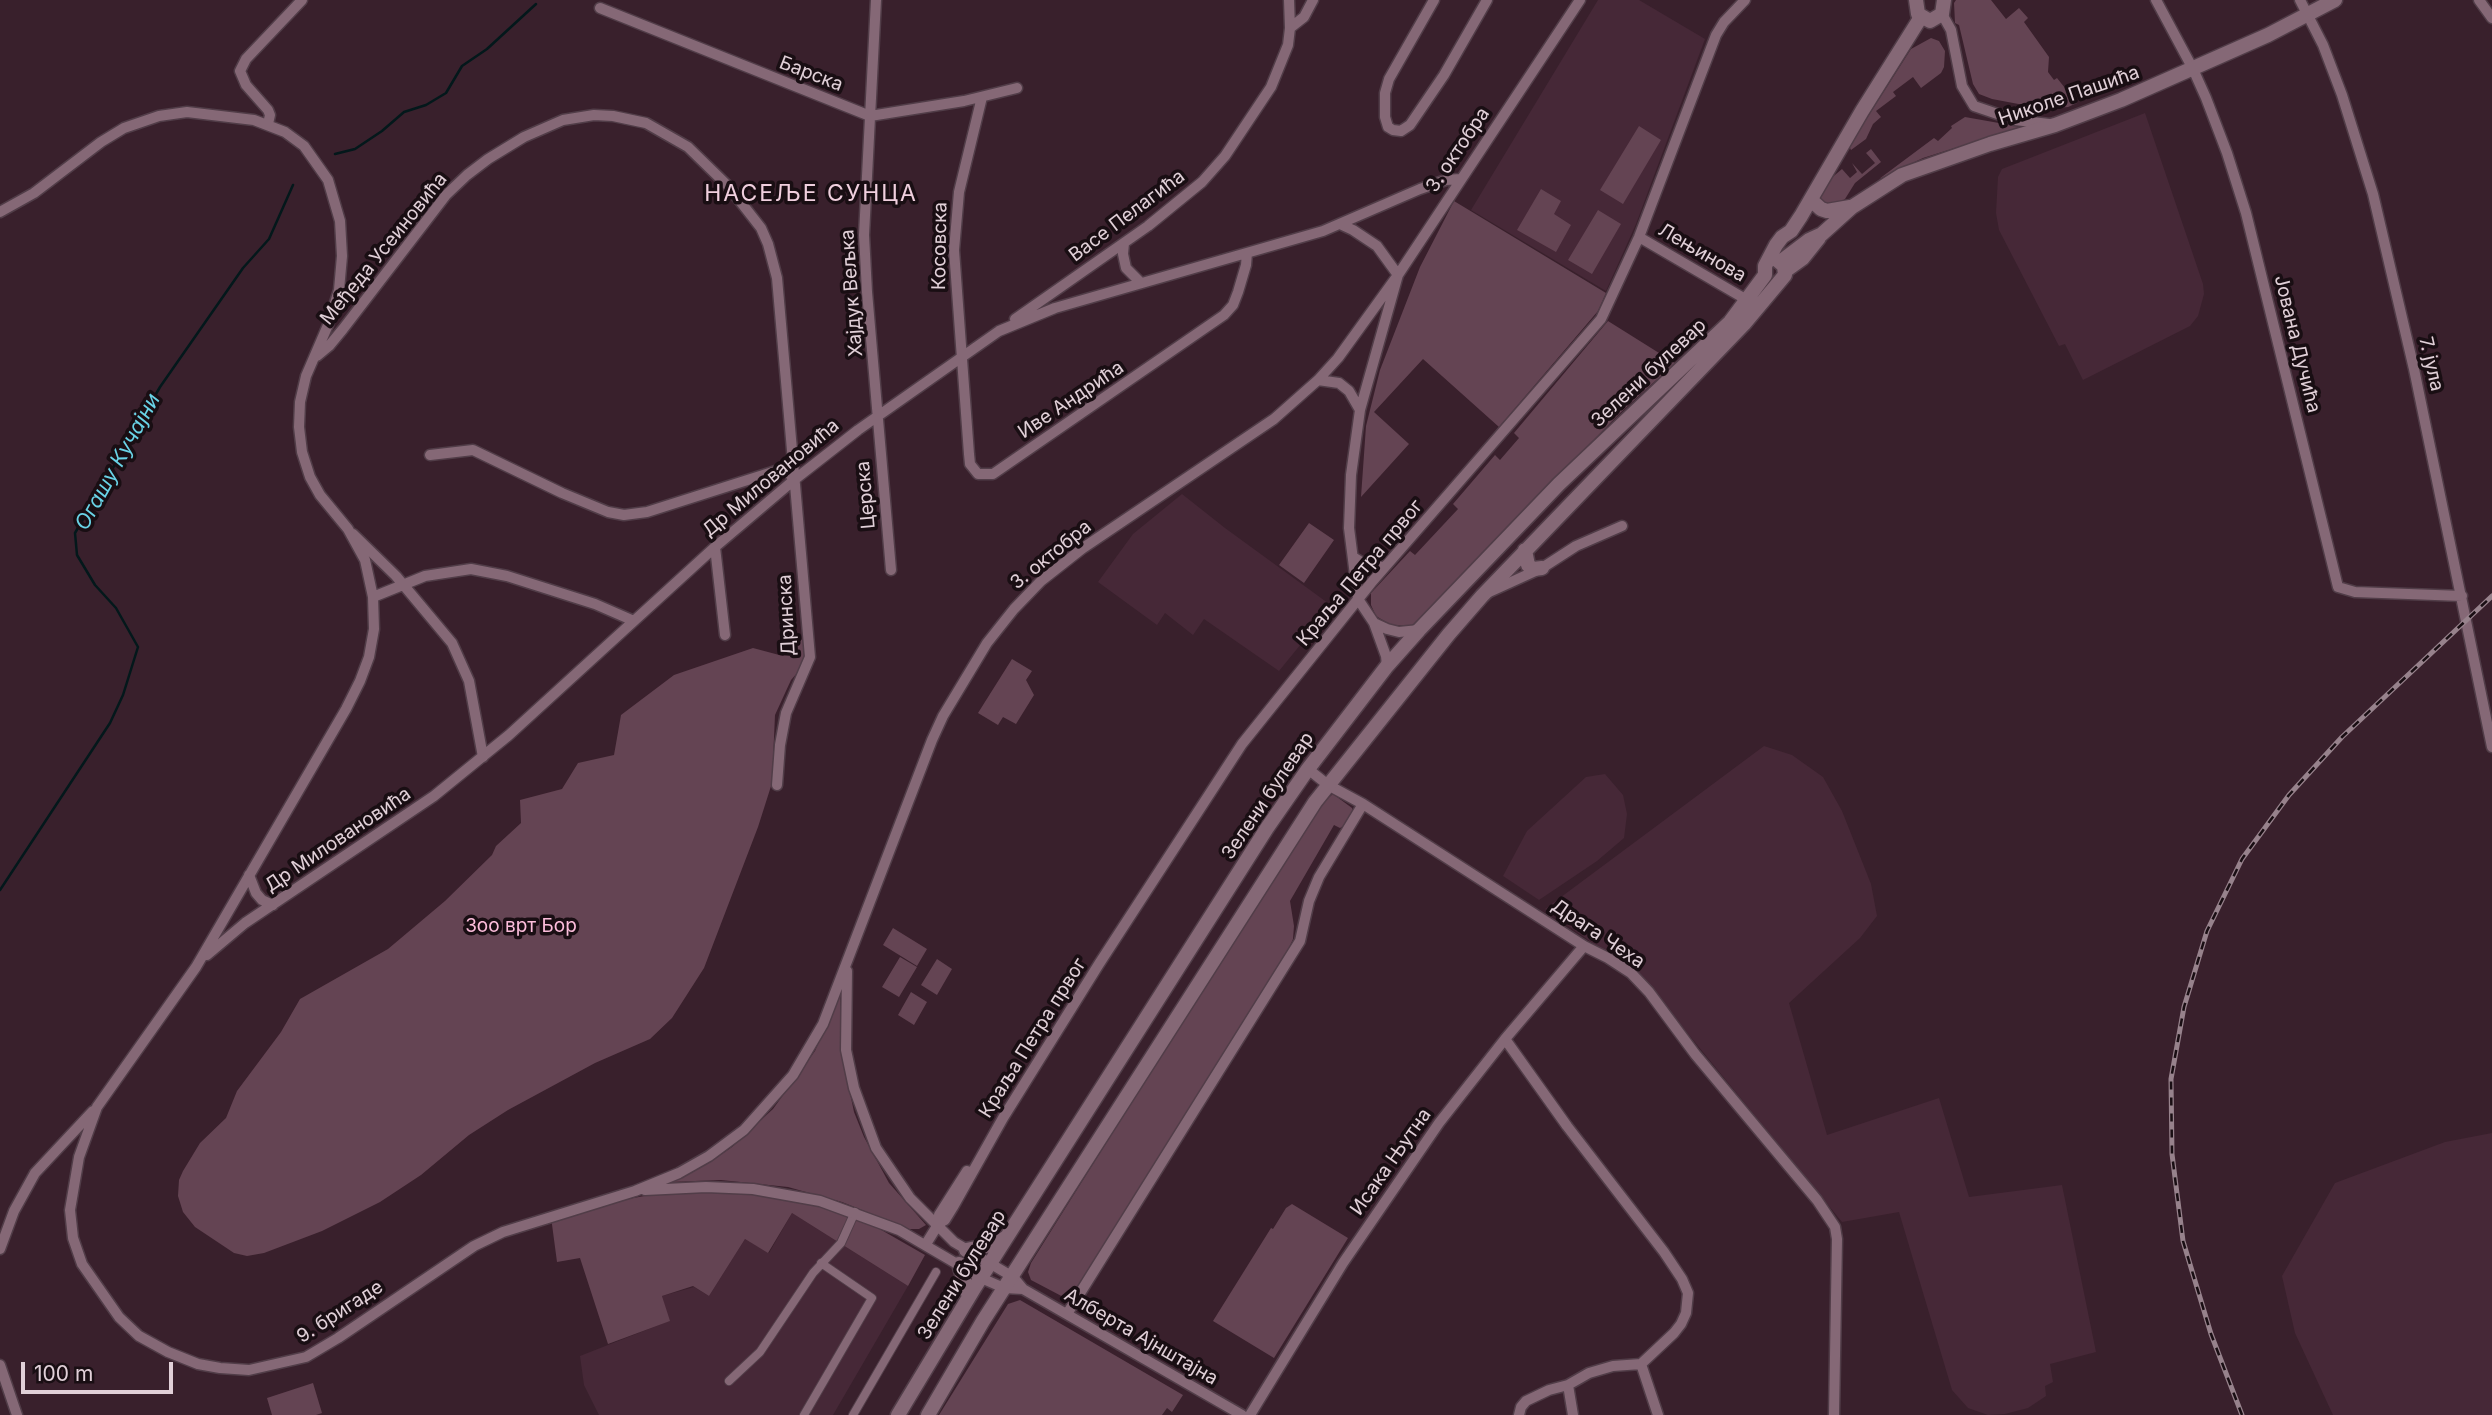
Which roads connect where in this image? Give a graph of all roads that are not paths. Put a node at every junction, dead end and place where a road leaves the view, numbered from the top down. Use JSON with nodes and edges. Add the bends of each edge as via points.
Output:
{"nodes":[{"id":1,"x":302,"y":0,"type":"edge"},
{"id":2,"x":876,"y":0,"type":"edge"},
{"id":3,"x":1289,"y":0,"type":"edge"},
{"id":4,"x":1313,"y":0,"type":"edge"},
{"id":5,"x":1434,"y":0,"type":"edge"},
{"id":6,"x":1488,"y":0,"type":"edge"},
{"id":7,"x":1580,"y":0,"type":"edge"},
{"id":8,"x":1745,"y":0,"type":"edge"},
{"id":9,"x":1916,"y":0,"type":"edge"},
{"id":10,"x":2156,"y":0,"type":"edge"},
{"id":11,"x":2300,"y":0,"type":"edge"},
{"id":12,"x":2335,"y":0,"type":"edge"},
{"id":13,"x":2479,"y":0,"type":"edge"},
{"id":14,"x":600,"y":8,"type":"dead end"},
{"id":15,"x":1935,"y":13,"type":"edge"},
{"id":16,"x":2308,"y":15,"type":"junction"},
{"id":17,"x":2492,"y":18,"type":"edge"},
{"id":18,"x":1290,"y":28,"type":"junction"},
{"id":19,"x":2193,"y":69,"type":"junction"},
{"id":20,"x":1017,"y":88,"type":"dead end"},
{"id":21,"x":982,"y":97,"type":"junction"},
{"id":22,"x":870,"y":116,"type":"junction"},
{"id":23,"x":268,"y":124,"type":"junction"},
{"id":24,"x":2055,"y":125,"type":"junction"},
{"id":25,"x":1460,"y":179,"type":"junction"},
{"id":26,"x":1811,"y":200,"type":"junction"},
{"id":27,"x":1852,"y":207,"type":"junction"},
{"id":28,"x":0,"y":212,"type":"edge"},
{"id":29,"x":1340,"y":224,"type":"junction"},
{"id":30,"x":1639,"y":237,"type":"junction"},
{"id":31,"x":1124,"y":243,"type":"junction"},
{"id":32,"x":1247,"y":253,"type":"junction"},
{"id":33,"x":1776,"y":268,"type":"junction"},
{"id":34,"x":1398,"y":275,"type":"junction"},
{"id":35,"x":1141,"y":283,"type":"junction"},
{"id":36,"x":1747,"y":300,"type":"junction"},
{"id":37,"x":999,"y":331,"type":"junction"},
{"id":38,"x":962,"y":356,"type":"junction"},
{"id":39,"x":313,"y":359,"type":"junction"},
{"id":40,"x":1318,"y":380,"type":"junction"},
{"id":41,"x":1360,"y":410,"type":"junction"},
{"id":42,"x":877,"y":415,"type":"junction"},
{"id":43,"x":430,"y":455,"type":"dead end"},
{"id":44,"x":794,"y":480,"type":"junction"},
{"id":45,"x":1622,"y":526,"type":"dead end"},
{"id":46,"x":348,"y":530,"type":"junction"},
{"id":47,"x":715,"y":547,"type":"junction"},
{"id":48,"x":1525,"y":550,"type":"junction"},
{"id":49,"x":1353,"y":557,"type":"junction"},
{"id":50,"x":1385,"y":567,"type":"junction"},
{"id":51,"x":1542,"y":568,"type":"junction"},
{"id":52,"x":891,"y":570,"type":"dead end"},
{"id":53,"x":403,"y":584,"type":"junction"},
{"id":54,"x":1482,"y":596,"type":"junction"},
{"id":55,"x":2462,"y":596,"type":"junction"},
{"id":56,"x":373,"y":597,"type":"junction"},
{"id":57,"x":1358,"y":599,"type":"junction"},
{"id":58,"x":634,"y":621,"type":"junction"},
{"id":59,"x":1374,"y":622,"type":"junction"},
{"id":60,"x":1419,"y":630,"type":"junction"},
{"id":61,"x":725,"y":635,"type":"dead end"},
{"id":62,"x":1387,"y":666,"type":"junction"},
{"id":63,"x":2492,"y":747,"type":"edge"},
{"id":64,"x":483,"y":757,"type":"junction"},
{"id":65,"x":1308,"y":769,"type":"junction"},
{"id":66,"x":777,"y":785,"type":"dead end"},
{"id":67,"x":1328,"y":785,"type":"junction"},
{"id":68,"x":1363,"y":804,"type":"junction"},
{"id":69,"x":249,"y":875,"type":"junction"},
{"id":70,"x":273,"y":905,"type":"junction"},
{"id":71,"x":1584,"y":946,"type":"junction"},
{"id":72,"x":847,"y":964,"type":"junction"},
{"id":73,"x":196,"y":967,"type":"junction"},
{"id":74,"x":1505,"y":1039,"type":"junction"},
{"id":75,"x":97,"y":1107,"type":"junction"},
{"id":76,"x":977,"y":1163,"type":"junction"},
{"id":77,"x":635,"y":1191,"type":"junction"},
{"id":78,"x":950,"y":1197,"type":"junction"},
{"id":79,"x":920,"y":1209,"type":"junction"},
{"id":80,"x":855,"y":1212,"type":"junction"},
{"id":81,"x":938,"y":1225,"type":"junction"},
{"id":82,"x":1009,"y":1235,"type":"junction"},
{"id":83,"x":926,"y":1244,"type":"junction"},
{"id":84,"x":0,"y":1249,"type":"edge"},
{"id":85,"x":966,"y":1251,"type":"junction"},
{"id":86,"x":821,"y":1263,"type":"junction"},
{"id":87,"x":959,"y":1264,"type":"junction"},
{"id":88,"x":990,"y":1264,"type":"junction"},
{"id":89,"x":936,"y":1272,"type":"dead end"},
{"id":90,"x":981,"y":1278,"type":"junction"},
{"id":91,"x":1009,"y":1283,"type":"junction"},
{"id":92,"x":969,"y":1297,"type":"junction"},
{"id":93,"x":1067,"y":1314,"type":"junction"},
{"id":94,"x":0,"y":1364,"type":"edge"},
{"id":95,"x":1641,"y":1364,"type":"junction"},
{"id":96,"x":729,"y":1381,"type":"dead end"},
{"id":97,"x":1568,"y":1385,"type":"junction"},
{"id":98,"x":17,"y":1415,"type":"edge"},
{"id":99,"x":804,"y":1415,"type":"edge"},
{"id":100,"x":853,"y":1415,"type":"edge"},
{"id":101,"x":898,"y":1415,"type":"edge"},
{"id":102,"x":928,"y":1415,"type":"edge"},
{"id":103,"x":1242,"y":1415,"type":"edge"},
{"id":104,"x":1250,"y":1415,"type":"edge"},
{"id":105,"x":1519,"y":1415,"type":"edge"},
{"id":106,"x":1573,"y":1415,"type":"edge"},
{"id":107,"x":1658,"y":1415,"type":"edge"},
{"id":108,"x":1834,"y":1415,"type":"edge"}],
"edges":[{"from":1,"to":23,"type":"street","via":[[240,71],[268,110]]},
{"from":2,"to":22,"type":"street","name":"Хајдук Вељка"},
{"from":3,"to":18,"type":"street"},
{"from":4,"to":18,"type":"street","name":"Васе Пелагића","via":[[1304,17]]},
{"from":5,"to":6,"type":"street","via":[[1389,79],[1385,117],[1392,130],[1410,125]]},
{"from":7,"to":25,"type":"street","name":"3. октобра"},
{"from":8,"to":30,"type":"street","name":"Краља Петра првог","via":[[1716,35]]},
{"from":9,"to":15,"type":"street","via":[[1916,10]]},
{"from":10,"to":19,"type":"street","name":"Јована Дучића"},
{"from":11,"to":16,"type":"street","name":"7. јула"},
{"from":12,"to":16,"type":"street","name":"Николе Пашића"},
{"from":13,"to":17,"type":"street"},
{"from":14,"to":22,"type":"street","name":"Барска"},
{"from":15,"to":24,"type":"street","via":[[1952,38],[1962,86],[1974,107],[2015,120]]},
{"from":15,"to":26,"type":"street","name":"Зелени булевар"},
{"from":16,"to":19,"type":"street","name":"Николе Пашића"},
{"from":16,"to":55,"type":"street","name":"7. јула","via":[[2342,95],[2373,194]]},
{"from":18,"to":31,"type":"street","name":"Васе Пелагића","via":[[1285,55],[1271,87],[1225,156],[1178,203]]},
{"from":19,"to":24,"type":"street","name":"Николе Пашића"},
{"from":19,"to":55,"type":"street","name":"Јована Дучића","via":[[2246,213],[2338,587],[2364,593]]},
{"from":20,"to":21,"type":"street"},
{"from":21,"to":22,"type":"street"},
{"from":21,"to":38,"type":"street","name":"Косовска","via":[[954,224]]},
{"from":22,"to":42,"type":"street","name":"Хајдук Вељка","via":[[864,236]]},
{"from":23,"to":28,"type":"street","via":[[187,112],[137,122]]},
{"from":23,"to":39,"type":"street","via":[[304,146],[319,165],[340,221],[339,290]]},
{"from":24,"to":27,"type":"street","name":"Николе Пашића","via":[[1915,169]]},
{"from":25,"to":29,"type":"street","name":"Др Миловановића","via":[[1420,189]]},
{"from":25,"to":34,"type":"street","name":"3. октобра"},
{"from":26,"to":27,"type":"street","via":[[1827,211]]},
{"from":26,"to":33,"type":"street","name":"Зелени булевар","via":[[1791,231]]},
{"from":27,"to":33,"type":"street","name":"Николе Пашића","via":[[1815,246]]},
{"from":29,"to":32,"type":"street","name":"Др Миловановића"},
{"from":29,"to":34,"type":"street","via":[[1377,246]]},
{"from":30,"to":36,"type":"street","name":"Лењинова"},
{"from":30,"to":50,"type":"street","name":"Краља Петра првог","via":[[1610,305],[1593,331]]},
{"from":31,"to":35,"type":"street","via":[[1126,268]]},
{"from":31,"to":37,"type":"street","name":"Васе Пелагића"},
{"from":32,"to":35,"type":"street","name":"Др Миловановића"},
{"from":32,"to":38,"type":"street","name":"Иве Андрића","via":[[1238,292],[1224,314],[989,475],[978,474],[970,464]]},
{"from":33,"to":36,"type":"street","name":"Зелени булевар"},
{"from":33,"to":48,"type":"street","name":"Зелени булевар","via":[[1722,348]]},
{"from":34,"to":40,"type":"street","name":"3. октобра","via":[[1357,335]]},
{"from":34,"to":41,"type":"street"},
{"from":35,"to":37,"type":"street","name":"Др Миловановића","via":[[1055,308]]},
{"from":36,"to":60,"type":"street","name":"Зелени булевар","via":[[1714,339],[1559,484]]},
{"from":37,"to":38,"type":"street","name":"Др Миловановића"},
{"from":38,"to":42,"type":"street","name":"Др Миловановића"},
{"from":39,"to":44,"type":"street","name":"Међеда Усеиновића","via":[[343,329],[446,195],[488,159],[563,120],[594,116],[631,119],[688,146],[761,228],[777,278]]},
{"from":39,"to":46,"type":"street","via":[[300,402],[302,452],[320,495]]},
{"from":40,"to":41,"type":"street","via":[[1339,383]]},
{"from":40,"to":72,"type":"street","name":"3. октобра","via":[[1274,419],[1083,548],[1041,581],[1000,625],[932,740]]},
{"from":41,"to":49,"type":"street","via":[[1351,475]]},
{"from":42,"to":44,"type":"street","name":"Др Миловановића"},
{"from":42,"to":52,"type":"street","name":"Церска"},
{"from":43,"to":44,"type":"street","via":[[473,450],[562,493],[624,515],[647,512],[782,469]]},
{"from":44,"to":47,"type":"street","name":"Др Миловановића"},
{"from":44,"to":66,"type":"street","name":"Дринска","via":[[810,657],[786,713]]},
{"from":45,"to":51,"type":"street","via":[[1576,546]]},
{"from":46,"to":53,"type":"street"},
{"from":46,"to":56,"type":"street","via":[[365,560]]},
{"from":47,"to":58,"type":"street","name":"Др Миловановића"},
{"from":47,"to":61,"type":"street"},
{"from":48,"to":51,"type":"street","via":[[1528,565]]},
{"from":48,"to":54,"type":"street","name":"Зелени булевар"},
{"from":49,"to":50,"type":"street","via":[[1367,566]]},
{"from":49,"to":57,"type":"street"},
{"from":50,"to":57,"type":"street","name":"Краља Петра првог"},
{"from":51,"to":54,"type":"street"},
{"from":53,"to":56,"type":"street"},
{"from":53,"to":58,"type":"street","via":[[457,570],[489,572],[595,604]]},
{"from":53,"to":64,"type":"street","via":[[461,658]]},
{"from":54,"to":67,"type":"street","name":"Зелени булевар"},
{"from":55,"to":63,"type":"street","name":"7. јула"},
{"from":56,"to":69,"type":"street","via":[[372,641],[360,681]]},
{"from":57,"to":59,"type":"street"},
{"from":57,"to":76,"type":"street","name":"Краља Петра првог","via":[[1228,764]]},
{"from":58,"to":64,"type":"street","name":"Др Миловановића"},
{"from":59,"to":60,"type":"street","via":[[1399,632]]},
{"from":59,"to":62,"type":"street"},
{"from":60,"to":62,"type":"street","name":"Зелени булевар"},
{"from":62,"to":65,"type":"street","name":"Зелени булевар"},
{"from":64,"to":70,"type":"street","name":"Др Миловановића","via":[[400,821]]},
{"from":65,"to":67,"type":"street","name":"Драга Чеха"},
{"from":65,"to":82,"type":"street","name":"Зелени булевар"},
{"from":67,"to":68,"type":"street","name":"Драга Чеха"},
{"from":67,"to":91,"type":"street","name":"Зелени булевар"},
{"from":68,"to":71,"type":"street","name":"Драга Чеха"},
{"from":68,"to":93,"type":"street","via":[[1319,877],[1300,941]]},
{"from":69,"to":70,"type":"street","via":[[256,893]]},
{"from":69,"to":73,"type":"street"},
{"from":70,"to":73,"type":"street","name":"Др Миловановића","via":[[226,937]]},
{"from":71,"to":74,"type":"street","name":"Исака Њутна"},
{"from":71,"to":108,"type":"street","name":"Драга Чеха","via":[[1631,973],[1649,992],[1835,1227]]},
{"from":72,"to":77,"type":"street","name":"3. октобра","via":[[807,1053],[744,1130],[679,1173]]},
{"from":72,"to":79,"type":"street","via":[[846,1050],[854,1088],[876,1148]]},
{"from":73,"to":75,"type":"street","name":"9. бригаде"},
{"from":74,"to":95,"type":"street","via":[[1685,1286],[1688,1303],[1681,1324]]},
{"from":74,"to":104,"type":"street","name":"Исака Њутна","via":[[1373,1217]]},
{"from":75,"to":77,"type":"street","name":"9. бригаде","via":[[79,1157],[70,1210],[82,1264],[119,1317],[139,1336],[198,1364],[220,1368],[249,1370],[306,1357],[474,1246],[540,1219]]},
{"from":75,"to":84,"type":"street","via":[[35,1173]]},
{"from":76,"to":78,"type":"street","name":"Краља Петра првог"},
{"from":76,"to":81,"type":"street","name":"Краља Петра првог","via":[[953,1208]]},
{"from":77,"to":80,"type":"street","via":[[753,1189]]},
{"from":78,"to":79,"type":"street"},
{"from":78,"to":81,"type":"street","name":"Краља Петра првог"},
{"from":79,"to":81,"type":"street"},
{"from":80,"to":83,"type":"street"},
{"from":80,"to":86,"type":"street","via":[[841,1243]]},
{"from":81,"to":83,"type":"street","name":"Краља Петра првог"},
{"from":81,"to":85,"type":"street"},
{"from":82,"to":85,"type":"street","via":[[996,1244]]},
{"from":82,"to":88,"type":"street","name":"Зелени булевар"},
{"from":83,"to":87,"type":"street"},
{"from":85,"to":88,"type":"street"},
{"from":86,"to":96,"type":"street","via":[[760,1352]]},
{"from":86,"to":99,"type":"street","via":[[872,1298]]},
{"from":87,"to":90,"type":"street"},
{"from":87,"to":92,"type":"street"},
{"from":88,"to":90,"type":"street","name":"Зелени булевар"},
{"from":88,"to":91,"type":"street"},
{"from":89,"to":100,"type":"street"},
{"from":90,"to":91,"type":"street"},
{"from":90,"to":92,"type":"street","name":"Зелени булевар"},
{"from":91,"to":93,"type":"street","name":"Алберта Ајнштајна"},
{"from":91,"to":102,"type":"street","name":"Зелени булевар"},
{"from":92,"to":101,"type":"street","name":"Зелени булевар"},
{"from":93,"to":103,"type":"street","name":"Алберта Ајнштајна"},
{"from":94,"to":98,"type":"street"},
{"from":95,"to":97,"type":"street","via":[[1600,1370]]},
{"from":95,"to":107,"type":"street"},
{"from":97,"to":105,"type":"street","via":[[1526,1401]]},
{"from":97,"to":106,"type":"street"}]}
